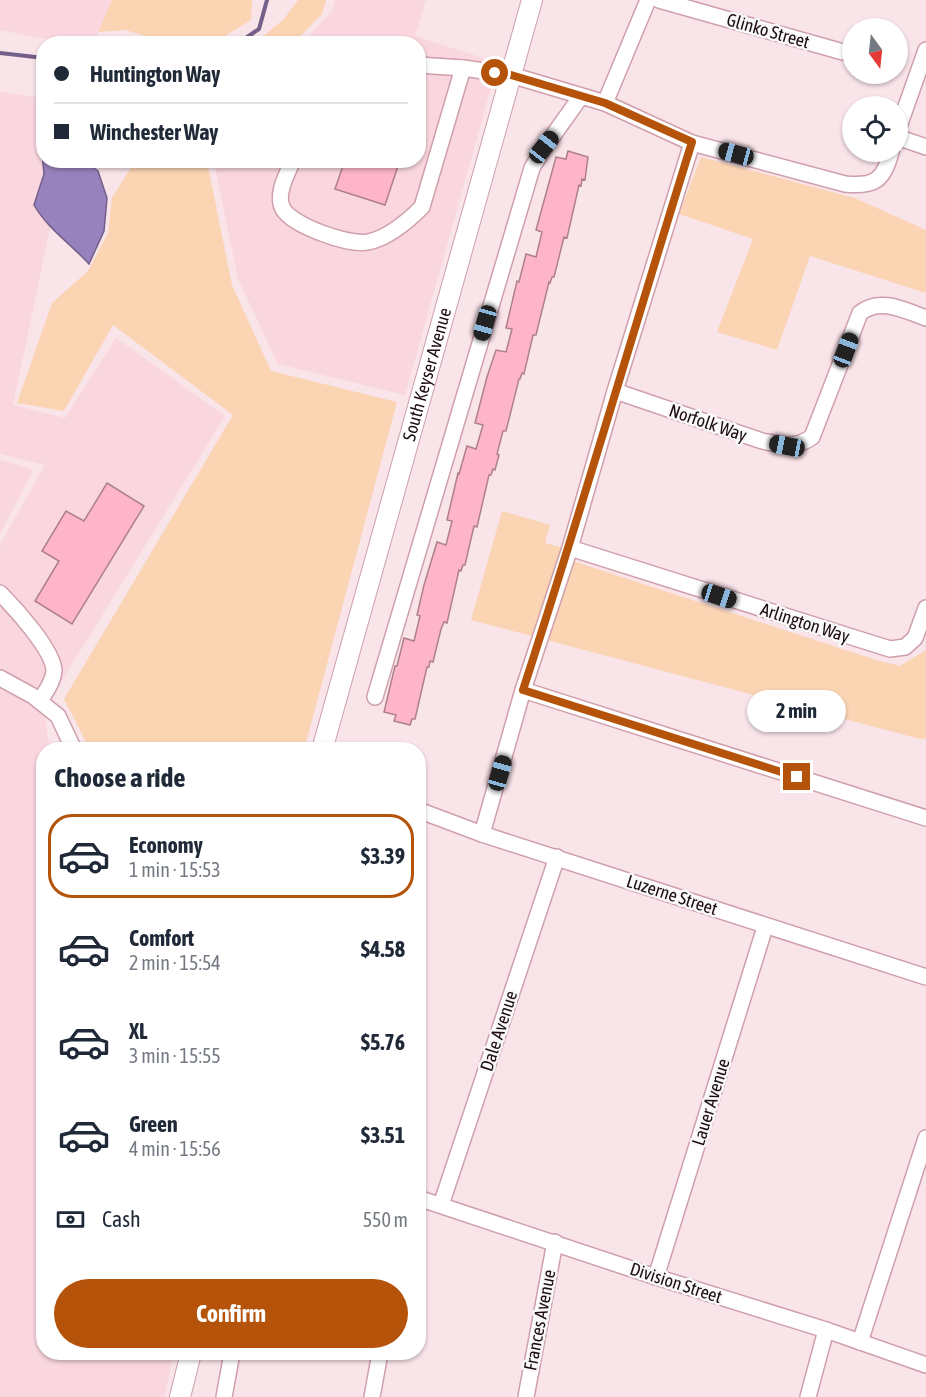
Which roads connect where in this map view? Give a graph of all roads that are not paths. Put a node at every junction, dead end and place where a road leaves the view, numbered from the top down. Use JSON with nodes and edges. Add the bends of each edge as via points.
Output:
{"nodes":[{"id":1,"x":532,"y":0,"type":"edge"},
{"id":2,"x":648,"y":0,"type":"edge"},
{"id":3,"x":659,"y":0,"type":"edge"},
{"id":4,"x":926,"y":50,"type":"edge"},
{"id":5,"x":842,"y":52,"type":"edge"},
{"id":6,"x":426,"y":66,"type":"edge"},
{"id":7,"x":463,"y":68,"type":"junction"},
{"id":8,"x":511,"y":75,"type":"junction"},
{"id":9,"x":581,"y":96,"type":"junction"},
{"id":10,"x":908,"y":101,"type":"edge"},
{"id":11,"x":605,"y":103,"type":"junction"},
{"id":12,"x":908,"y":141,"type":"edge"},
{"id":13,"x":692,"y":142,"type":"junction"},
{"id":14,"x":926,"y":147,"type":"edge"},
{"id":15,"x":888,"y":162,"type":"edge"},
{"id":16,"x":290,"y":168,"type":"edge"},
{"id":17,"x":926,"y":318,"type":"edge"},
{"id":18,"x":615,"y":391,"type":"junction"},
{"id":19,"x":570,"y":548,"type":"junction"},
{"id":20,"x":0,"y":593,"type":"edge"},
{"id":21,"x":926,"y":608,"type":"edge"},
{"id":22,"x":0,"y":678,"type":"edge"},
{"id":23,"x":523,"y":690,"type":"junction"},
{"id":24,"x":375,"y":697,"type":"dead end"},
{"id":25,"x":40,"y":701,"type":"junction"},
{"id":26,"x":70,"y":742,"type":"edge"},
{"id":27,"x":324,"y":742,"type":"edge"},
{"id":28,"x":426,"y":813,"type":"edge"},
{"id":29,"x":926,"y":818,"type":"edge"},
{"id":30,"x":482,"y":834,"type":"junction"},
{"id":31,"x":557,"y":857,"type":"junction"},
{"id":32,"x":765,"y":927,"type":"junction"},
{"id":33,"x":926,"y":977,"type":"edge"},
{"id":34,"x":926,"y":1138,"type":"edge"},
{"id":35,"x":429,"y":1201,"type":"edge"},
{"id":36,"x":555,"y":1242,"type":"junction"},
{"id":37,"x":656,"y":1277,"type":"junction"},
{"id":38,"x":826,"y":1330,"type":"junction"},
{"id":39,"x":860,"y":1342,"type":"junction"},
{"id":40,"x":189,"y":1360,"type":"edge"},
{"id":41,"x":231,"y":1360,"type":"edge"},
{"id":42,"x":379,"y":1360,"type":"edge"},
{"id":43,"x":926,"y":1365,"type":"edge"},
{"id":44,"x":180,"y":1397,"type":"edge"},
{"id":45,"x":224,"y":1397,"type":"edge"},
{"id":46,"x":372,"y":1397,"type":"edge"},
{"id":47,"x":526,"y":1397,"type":"edge"},
{"id":48,"x":808,"y":1397,"type":"edge"}],
"edges":[{"from":1,"to":8,"type":"main road","name":"South Keyser Avenue"},
{"from":2,"to":11,"type":"street"},
{"from":3,"to":5,"type":"street","name":"Glinko Street"},
{"from":4,"to":10,"type":"street"},
{"from":6,"to":7,"type":"street"},
{"from":7,"to":8,"type":"street"},
{"from":7,"to":16,"type":"street","via":[[422,207],[382,237],[361,243],[315,231],[289,216],[282,208],[280,193]]},
{"from":8,"to":9,"type":"street"},
{"from":8,"to":27,"type":"main road","name":"South Keyser Avenue"},
{"from":9,"to":11,"type":"street"},
{"from":9,"to":24,"type":"street","via":[[532,168]]},
{"from":11,"to":13,"type":"street"},
{"from":12,"to":14,"type":"street"},
{"from":13,"to":15,"type":"street","via":[[845,184],[874,182]]},
{"from":13,"to":18,"type":"street"},
{"from":17,"to":18,"type":"street","name":"Norfolk Way","via":[[880,305],[869,306],[860,314],[812,438],[801,445],[762,441]]},
{"from":18,"to":19,"type":"street"},
{"from":19,"to":21,"type":"street","name":"Arlington Way","via":[[890,649],[905,648],[915,638]]},
{"from":19,"to":23,"type":"street"},
{"from":20,"to":25,"type":"street","via":[[44,645],[54,669],[52,682]]},
{"from":22,"to":25,"type":"street"},
{"from":23,"to":29,"type":"street"},
{"from":23,"to":30,"type":"street"},
{"from":25,"to":26,"type":"street","via":[[58,716]]},
{"from":28,"to":30,"type":"street","name":"Luzerne Street"},
{"from":30,"to":31,"type":"street","name":"Luzerne Street"},
{"from":31,"to":32,"type":"street","name":"Luzerne Street"},
{"from":31,"to":35,"type":"street","name":"Dale Avenue"},
{"from":32,"to":33,"type":"street","name":"Luzerne Street"},
{"from":32,"to":37,"type":"street","name":"Lauer Avenue"},
{"from":34,"to":39,"type":"street"},
{"from":35,"to":36,"type":"street","name":"Division Street"},
{"from":36,"to":37,"type":"street","name":"Division Street"},
{"from":36,"to":47,"type":"street","name":"Frances Avenue"},
{"from":37,"to":38,"type":"street","name":"Division Street"},
{"from":38,"to":39,"type":"street","name":"Division Street"},
{"from":38,"to":48,"type":"street"},
{"from":39,"to":43,"type":"street","name":"Division Street"},
{"from":40,"to":44,"type":"main road"},
{"from":41,"to":45,"type":"street"},
{"from":42,"to":46,"type":"street"}]}
